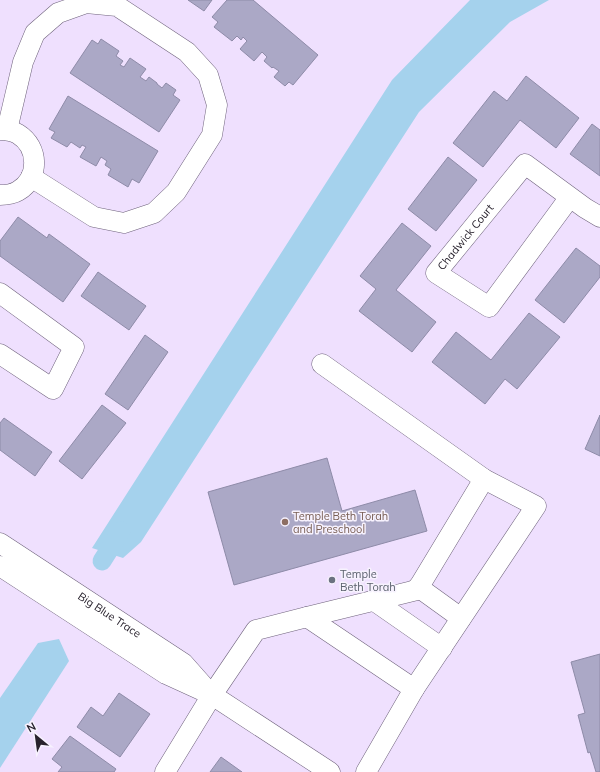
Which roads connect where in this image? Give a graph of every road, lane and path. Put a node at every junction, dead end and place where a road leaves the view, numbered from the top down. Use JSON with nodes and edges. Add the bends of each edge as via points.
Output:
{"nodes":[{"id":1,"x":4,"y":130,"type":"edge"},
{"id":2,"x":31,"y":176,"type":"junction"},
{"id":3,"x":0,"y":195,"type":"edge"},
{"id":4,"x":570,"y":197,"type":"junction"},
{"id":5,"x":600,"y":217,"type":"edge"},
{"id":6,"x":0,"y":293,"type":"edge"},
{"id":7,"x":0,"y":354,"type":"edge"},
{"id":8,"x":322,"y":364,"type":"dead end"},
{"id":9,"x":484,"y":479,"type":"junction"},
{"id":10,"x":0,"y":543,"type":"edge"},
{"id":11,"x":0,"y":566,"type":"edge"},
{"id":12,"x":418,"y":587,"type":"junction"},
{"id":13,"x":373,"y":600,"type":"junction"},
{"id":14,"x":307,"y":617,"type":"junction"},
{"id":15,"x":461,"y":618,"type":"junction"},
{"id":16,"x":442,"y":648,"type":"junction"},
{"id":17,"x":414,"y":689,"type":"junction"},
{"id":18,"x":212,"y":695,"type":"junction"},
{"id":19,"x":165,"y":772,"type":"edge"},
{"id":20,"x":330,"y":772,"type":"edge"},
{"id":21,"x":366,"y":772,"type":"edge"}],
"edges":[{"from":1,"to":2,"type":"street","via":[[17,133],[31,147],[34,167]]},
{"from":1,"to":2,"type":"street","via":[[23,62],[35,33],[58,13],[86,3],[117,6],[187,52],[208,75],[217,105],[212,136],[176,192],[154,213],[124,223],[94,217]]},
{"from":2,"to":3,"type":"street","via":[[26,185],[18,191]]},
{"from":4,"to":4,"type":"street","name":"Chadwick Court","via":[[525,164],[436,273],[489,307]]},
{"from":4,"to":5,"type":"street","name":"Chadwick Court"},
{"from":6,"to":7,"type":"street","via":[[74,347],[53,389]]},
{"from":8,"to":9,"type":"street"},
{"from":9,"to":12,"type":"street"},
{"from":9,"to":15,"type":"street","via":[[536,506]]},
{"from":10,"to":18,"type":"street","name":"Big Blue Trace","via":[[183,663]]},
{"from":11,"to":18,"type":"street","name":"Big Blue Trace","via":[[166,674]]},
{"from":12,"to":13,"type":"street","via":[[417,590]]},
{"from":12,"to":15,"type":"street"},
{"from":13,"to":14,"type":"street"},
{"from":13,"to":16,"type":"street"},
{"from":14,"to":17,"type":"street"},
{"from":14,"to":18,"type":"street","via":[[256,630]]},
{"from":15,"to":16,"type":"street"},
{"from":16,"to":17,"type":"street"},
{"from":17,"to":21,"type":"street"},
{"from":18,"to":19,"type":"street"},
{"from":18,"to":20,"type":"street","name":"Big Blue Trace"}]}
